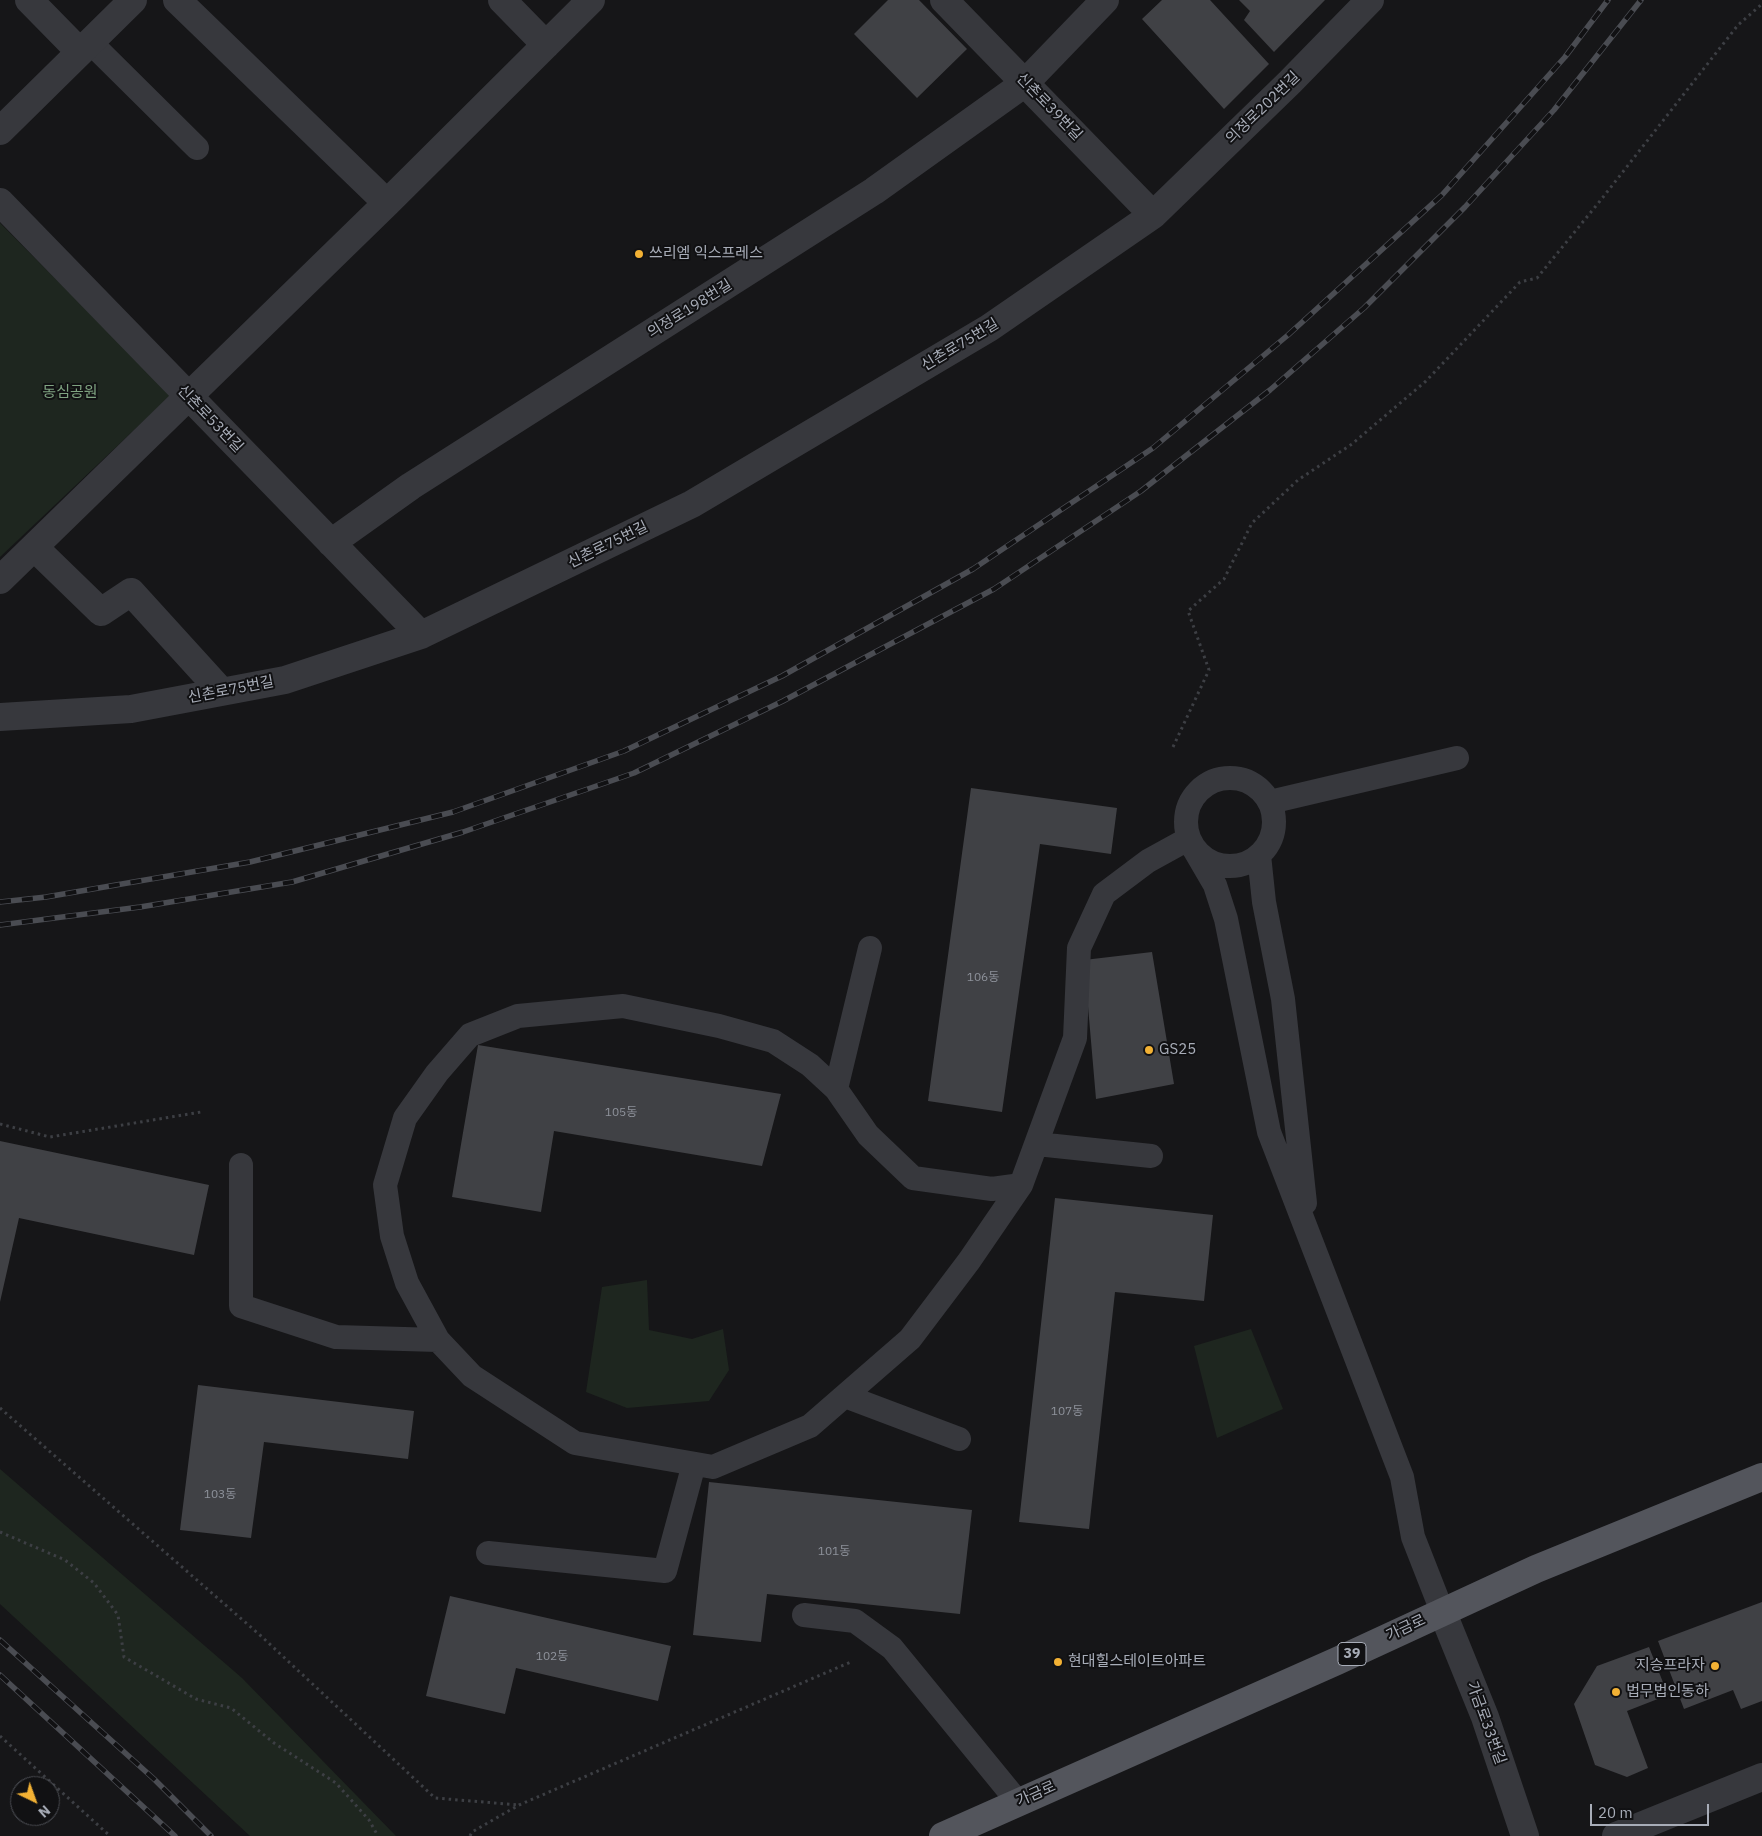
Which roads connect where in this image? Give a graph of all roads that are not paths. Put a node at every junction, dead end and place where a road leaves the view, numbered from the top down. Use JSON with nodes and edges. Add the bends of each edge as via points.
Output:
{"nodes":[{"id":1,"x":29,"y":0,"type":"edge"},
{"id":2,"x":133,"y":0,"type":"edge"},
{"id":3,"x":177,"y":0,"type":"edge"},
{"id":4,"x":502,"y":0,"type":"edge"},
{"id":5,"x":591,"y":0,"type":"edge"},
{"id":6,"x":944,"y":0,"type":"edge"},
{"id":7,"x":1105,"y":0,"type":"edge"},
{"id":8,"x":1370,"y":0,"type":"edge"},
{"id":9,"x":546,"y":45,"type":"junction"},
{"id":10,"x":85,"y":47,"type":"junction"},
{"id":11,"x":1025,"y":83,"type":"junction"},
{"id":12,"x":0,"y":131,"type":"edge"},
{"id":13,"x":197,"y":148,"type":"dead end"},
{"id":14,"x":0,"y":202,"type":"edge"},
{"id":15,"x":387,"y":203,"type":"junction"},
{"id":16,"x":1153,"y":214,"type":"junction"},
{"id":17,"x":188,"y":396,"type":"junction"},
{"id":18,"x":331,"y":542,"type":"junction"},
{"id":19,"x":34,"y":547,"type":"junction"},
{"id":20,"x":0,"y":580,"type":"edge"},
{"id":21,"x":421,"y":635,"type":"junction"},
{"id":22,"x":222,"y":691,"type":"junction"},
{"id":23,"x":0,"y":717,"type":"edge"},
{"id":24,"x":1457,"y":758,"type":"dead end"},
{"id":25,"x":1270,"y":802,"type":"junction"},
{"id":26,"x":1191,"y":844,"type":"junction"},
{"id":27,"x":1259,"y":855,"type":"junction"},
{"id":28,"x":870,"y":948,"type":"dead end"},
{"id":29,"x":836,"y":1090,"type":"junction"},
{"id":30,"x":1037,"y":1144,"type":"junction"},
{"id":31,"x":1151,"y":1156,"type":"dead end"},
{"id":32,"x":241,"y":1165,"type":"dead end"},
{"id":33,"x":1021,"y":1184,"type":"junction"},
{"id":34,"x":1308,"y":1234,"type":"junction"},
{"id":35,"x":438,"y":1340,"type":"junction"},
{"id":36,"x":845,"y":1396,"type":"junction"},
{"id":37,"x":959,"y":1439,"type":"dead end"},
{"id":38,"x":694,"y":1464,"type":"junction"},
{"id":39,"x":1762,"y":1476,"type":"edge"},
{"id":40,"x":488,"y":1553,"type":"dead end"},
{"id":41,"x":1442,"y":1611,"type":"junction"},
{"id":42,"x":804,"y":1615,"type":"dead end"},
{"id":43,"x":1762,"y":1777,"type":"edge"},
{"id":44,"x":1018,"y":1802,"type":"junction"},
{"id":45,"x":943,"y":1836,"type":"edge"},
{"id":46,"x":1525,"y":1836,"type":"edge"},
{"id":47,"x":1616,"y":1836,"type":"edge"}],
"edges":[{"from":1,"to":10,"type":"street"},
{"from":2,"to":10,"type":"street"},
{"from":3,"to":15,"type":"street"},
{"from":4,"to":9,"type":"street"},
{"from":5,"to":9,"type":"street"},
{"from":6,"to":11,"type":"street","name":"신촌로39번길"},
{"from":7,"to":11,"type":"street","name":"의정로198번길"},
{"from":8,"to":16,"type":"street","name":"의정로202번길"},
{"from":9,"to":15,"type":"street"},
{"from":10,"to":12,"type":"street"},
{"from":10,"to":13,"type":"lane"},
{"from":11,"to":16,"type":"street","name":"신촌로39번길"},
{"from":11,"to":18,"type":"street","name":"의정로198번길","via":[[874,191],[411,486]]},
{"from":14,"to":17,"type":"street","name":"신촌로53번길"},
{"from":15,"to":17,"type":"street"},
{"from":16,"to":21,"type":"street","name":"신촌로75번길","via":[[989,328],[692,504]]},
{"from":17,"to":18,"type":"street","name":"신촌로53번길"},
{"from":17,"to":19,"type":"street"},
{"from":18,"to":21,"type":"street","name":"신촌로53번길"},
{"from":19,"to":20,"type":"street"},
{"from":19,"to":22,"type":"street","via":[[102,612],[132,592]]},
{"from":21,"to":22,"type":"street","name":"신촌로75번길","via":[[285,680]]},
{"from":22,"to":23,"type":"street","name":"신촌로75번길","via":[[131,709]]},
{"from":24,"to":25,"type":"lane"},
{"from":25,"to":26,"type":"lane","via":[[1261,790],[1234,777],[1218,778],[1204,785],[1187,809],[1185,824]]},
{"from":25,"to":27,"type":"lane","via":[[1274,825],[1267,846]]},
{"from":26,"to":27,"type":"lane","via":[[1204,859],[1218,865],[1247,863]]},
{"from":26,"to":30,"type":"lane","via":[[1148,861],[1104,894],[1079,948],[1075,1038]]},
{"from":26,"to":34,"type":"lane","via":[[1215,885],[1226,919],[1269,1132]]},
{"from":27,"to":34,"type":"lane","via":[[1264,902],[1284,999]]},
{"from":28,"to":29,"type":"lane"},
{"from":29,"to":33,"type":"lane","via":[[868,1135],[913,1178],[992,1189]]},
{"from":29,"to":35,"type":"lane","via":[[810,1065],[774,1041],[623,1006],[518,1016],[470,1035],[405,1118],[385,1185],[392,1236],[407,1283]]},
{"from":30,"to":31,"type":"lane"},
{"from":30,"to":33,"type":"lane"},
{"from":32,"to":35,"type":"lane","via":[[241,1306],[336,1337]]},
{"from":33,"to":36,"type":"lane","via":[[969,1261],[910,1339]]},
{"from":34,"to":41,"type":"lane","via":[[1402,1477],[1413,1537]]},
{"from":35,"to":38,"type":"lane","via":[[472,1376],[575,1443]]},
{"from":36,"to":37,"type":"lane"},
{"from":36,"to":38,"type":"lane","via":[[810,1426],[713,1467]]},
{"from":38,"to":40,"type":"lane","via":[[665,1571]]},
{"from":39,"to":41,"type":"main road","name":"가금로","number":"39"},
{"from":41,"to":44,"type":"main road","name":"가금로","number":"39"},
{"from":41,"to":46,"type":"street","name":"가금로33번길","via":[[1485,1717]]},
{"from":42,"to":44,"type":"lane","via":[[855,1621],[892,1648]]},
{"from":43,"to":47,"type":"street"},
{"from":44,"to":45,"type":"main road","name":"가금로","number":"39"}]}
